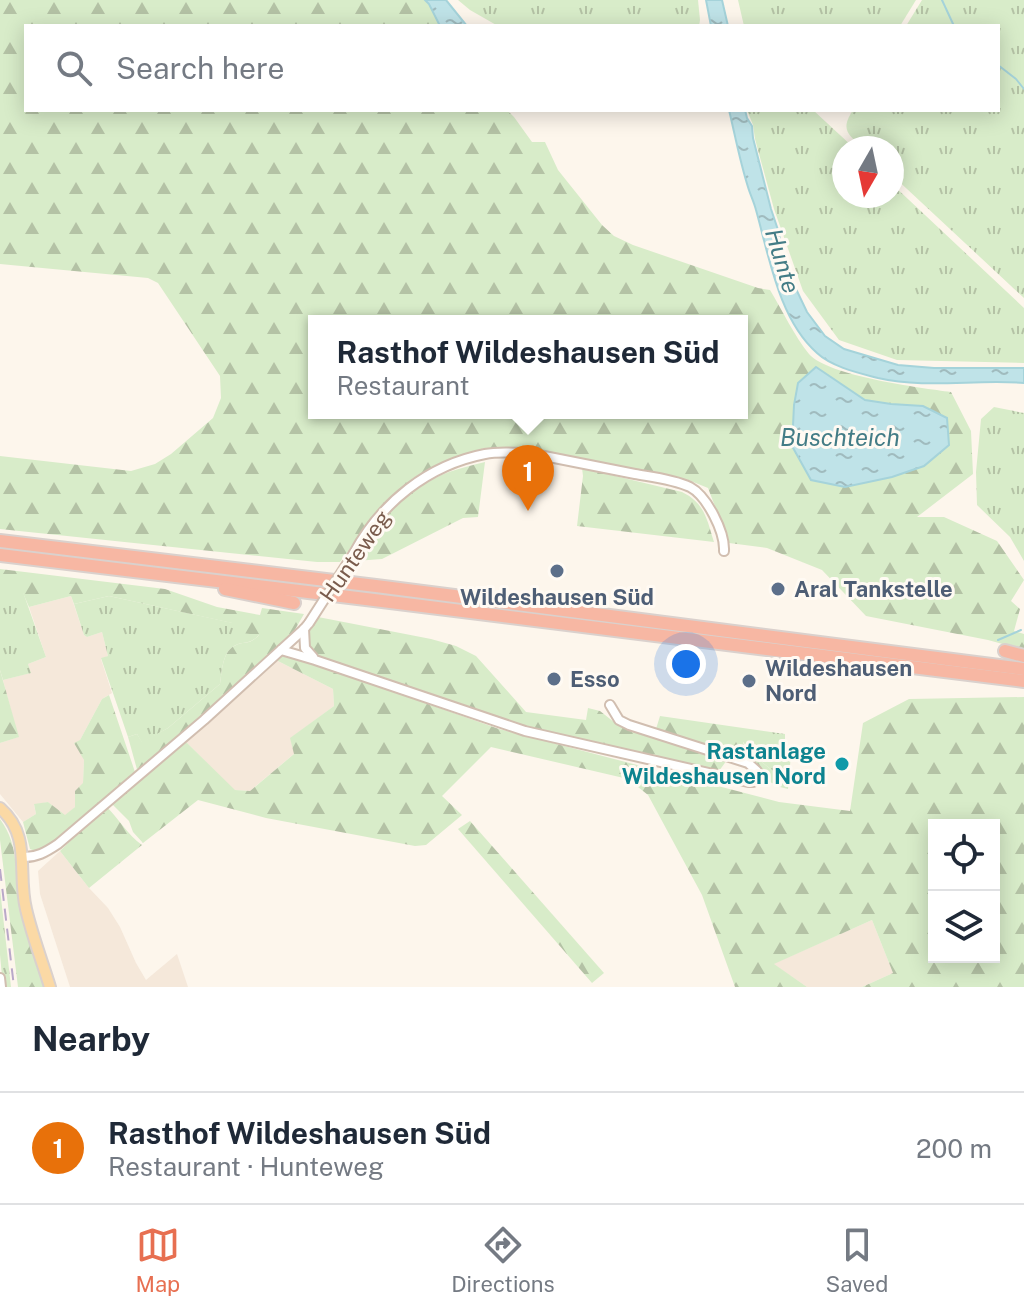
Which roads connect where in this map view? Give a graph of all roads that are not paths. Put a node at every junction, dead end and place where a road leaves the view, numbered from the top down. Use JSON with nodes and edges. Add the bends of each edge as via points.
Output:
{"nodes":[{"id":1,"x":0,"y":541,"type":"edge"},
{"id":2,"x":724,"y":551,"type":"dead end"},
{"id":3,"x":0,"y":555,"type":"edge"},
{"id":4,"x":196,"y":578,"type":"junction"},
{"id":5,"x":294,"y":603,"type":"dead end"},
{"id":6,"x":306,"y":626,"type":"junction"},
{"id":7,"x":281,"y":650,"type":"junction"},
{"id":8,"x":1005,"y":651,"type":"dead end"},
{"id":9,"x":1024,"y":656,"type":"edge"},
{"id":10,"x":315,"y":660,"type":"junction"},
{"id":11,"x":1024,"y":669,"type":"edge"},
{"id":12,"x":1024,"y":681,"type":"edge"},
{"id":13,"x":610,"y":705,"type":"dead end"},
{"id":14,"x":0,"y":808,"type":"edge"},
{"id":15,"x":22,"y":857,"type":"junction"},
{"id":16,"x":0,"y":978,"type":"edge"},
{"id":17,"x":1,"y":987,"type":"edge"},
{"id":18,"x":50,"y":987,"type":"edge"}],
"edges":[{"from":1,"to":11,"type":"highway"},
{"from":2,"to":6,"type":"street","name":"Hunteweg","bridge":true,"via":[[710,509],[691,487],[529,453],[486,453],[442,467],[397,498],[363,536]]},
{"from":3,"to":4,"type":"highway"},
{"from":4,"to":5,"type":"highway","via":[[214,587]]},
{"from":4,"to":12,"type":"highway"},
{"from":6,"to":7,"type":"street","name":"Hunteweg"},
{"from":6,"to":10,"type":"street","via":[[305,648]]},
{"from":7,"to":10,"type":"street"},
{"from":7,"to":15,"type":"street","name":"Hunteweg","via":[[58,844]]},
{"from":8,"to":9,"type":"highway"},
{"from":10,"to":13,"type":"street","via":[[525,731],[756,780],[757,771],[748,763],[629,725]]},
{"from":14,"to":15,"type":"main road","via":[[17,829]]},
{"from":15,"to":18,"type":"main road","via":[[26,908]]},
{"from":16,"to":17,"type":"street"}]}
